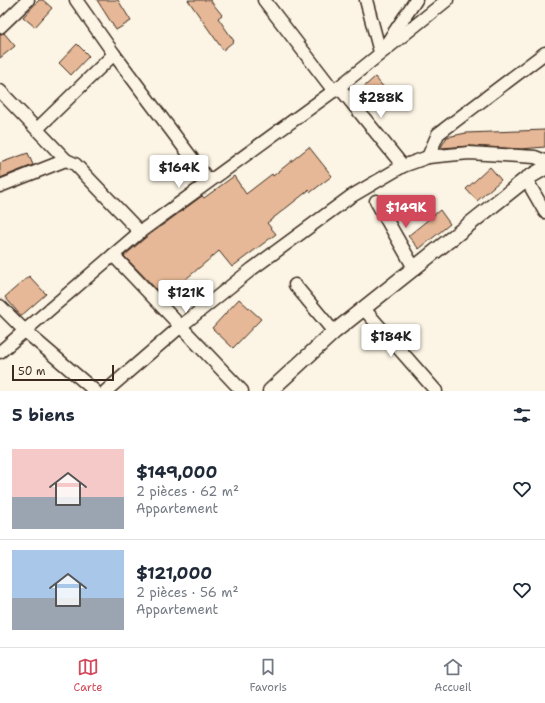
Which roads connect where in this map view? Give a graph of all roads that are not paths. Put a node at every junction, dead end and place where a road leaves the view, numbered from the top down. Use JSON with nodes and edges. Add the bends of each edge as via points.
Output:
{"nodes":[{"id":1,"x":28,"y":0,"type":"edge"},
{"id":2,"x":76,"y":0,"type":"edge"},
{"id":3,"x":264,"y":0,"type":"edge"},
{"id":4,"x":366,"y":0,"type":"edge"},
{"id":5,"x":416,"y":0,"type":"edge"},
{"id":6,"x":447,"y":0,"type":"edge"},
{"id":7,"x":0,"y":27,"type":"edge"},
{"id":8,"x":380,"y":52,"type":"junction"},
{"id":9,"x":545,"y":53,"type":"edge"},
{"id":10,"x":114,"y":54,"type":"junction"},
{"id":11,"x":337,"y":89,"type":"junction"},
{"id":12,"x":0,"y":91,"type":"edge"},
{"id":13,"x":37,"y":129,"type":"junction"},
{"id":14,"x":428,"y":157,"type":"junction"},
{"id":15,"x":66,"y":160,"type":"junction"},
{"id":16,"x":545,"y":161,"type":"edge"},
{"id":17,"x":403,"y":166,"type":"junction"},
{"id":18,"x":545,"y":168,"type":"edge"},
{"id":19,"x":526,"y":179,"type":"junction"},
{"id":20,"x":209,"y":181,"type":"junction"},
{"id":21,"x":0,"y":186,"type":"edge"},
{"id":22,"x":376,"y":201,"type":"dead end"},
{"id":23,"x":545,"y":212,"type":"edge"},
{"id":24,"x":140,"y":232,"type":"junction"},
{"id":25,"x":112,"y":255,"type":"junction"},
{"id":26,"x":414,"y":268,"type":"junction"},
{"id":27,"x":295,"y":285,"type":"dead end"},
{"id":28,"x":0,"y":306,"type":"edge"},
{"id":29,"x":364,"y":309,"type":"junction"},
{"id":30,"x":181,"y":326,"type":"junction"},
{"id":31,"x":25,"y":331,"type":"junction"},
{"id":32,"x":334,"y":332,"type":"junction"},
{"id":33,"x":0,"y":352,"type":"edge"},
{"id":34,"x":95,"y":391,"type":"edge"},
{"id":35,"x":106,"y":391,"type":"edge"},
{"id":36,"x":242,"y":391,"type":"edge"},
{"id":37,"x":270,"y":391,"type":"edge"},
{"id":38,"x":436,"y":391,"type":"edge"}],
"edges":[{"from":1,"to":7,"type":"street"},
{"from":2,"to":10,"type":"street"},
{"from":3,"to":11,"type":"street"},
{"from":4,"to":8,"type":"street"},
{"from":5,"to":8,"type":"street"},
{"from":6,"to":8,"type":"street"},
{"from":8,"to":11,"type":"street"},
{"from":9,"to":14,"type":"street","via":[[438,134]]},
{"from":10,"to":13,"type":"street"},
{"from":10,"to":20,"type":"street"},
{"from":11,"to":17,"type":"street"},
{"from":11,"to":20,"type":"street"},
{"from":12,"to":13,"type":"street"},
{"from":13,"to":15,"type":"street"},
{"from":14,"to":16,"type":"street","via":[[469,153]]},
{"from":14,"to":17,"type":"street"},
{"from":15,"to":21,"type":"street"},
{"from":15,"to":24,"type":"street","via":[[74,164]]},
{"from":17,"to":30,"type":"street","via":[[350,197],[252,269]]},
{"from":18,"to":19,"type":"street"},
{"from":19,"to":23,"type":"street"},
{"from":19,"to":26,"type":"street"},
{"from":20,"to":24,"type":"street"},
{"from":22,"to":26,"type":"street"},
{"from":24,"to":25,"type":"street"},
{"from":25,"to":30,"type":"street"},
{"from":25,"to":31,"type":"street"},
{"from":26,"to":29,"type":"street"},
{"from":27,"to":32,"type":"street"},
{"from":28,"to":31,"type":"street"},
{"from":29,"to":32,"type":"street"},
{"from":29,"to":38,"type":"street"},
{"from":30,"to":35,"type":"street"},
{"from":30,"to":36,"type":"street"},
{"from":31,"to":33,"type":"street"},
{"from":31,"to":34,"type":"street"},
{"from":32,"to":37,"type":"street"}]}
